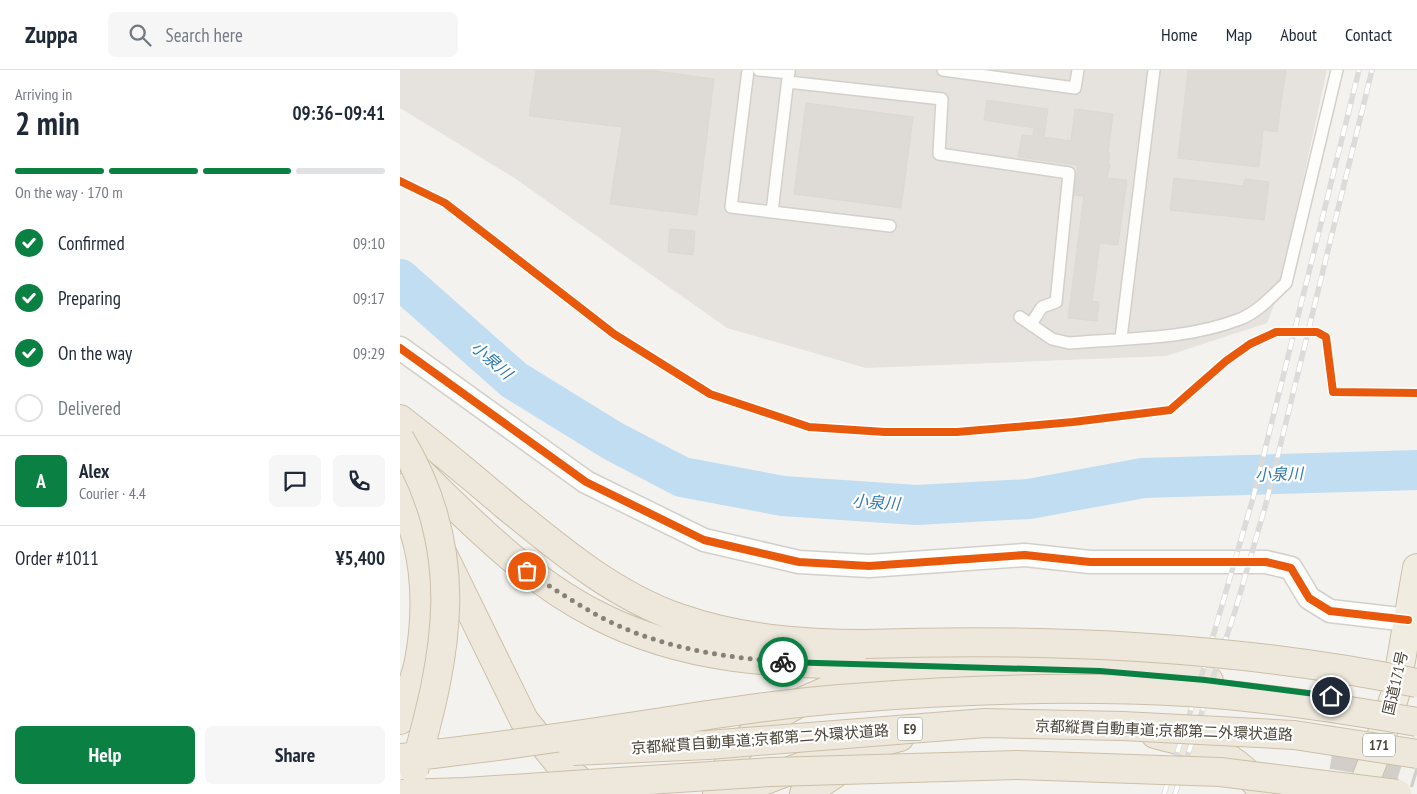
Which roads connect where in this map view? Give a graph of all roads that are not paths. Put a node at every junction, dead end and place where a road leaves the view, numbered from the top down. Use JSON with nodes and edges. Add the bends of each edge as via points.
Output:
{"nodes":[{"id":1,"x":748,"y":70,"type":"edge"},
{"id":2,"x":760,"y":70,"type":"edge"},
{"id":3,"x":943,"y":70,"type":"edge"},
{"id":4,"x":1078,"y":70,"type":"edge"},
{"id":5,"x":1154,"y":70,"type":"edge"},
{"id":6,"x":1337,"y":70,"type":"edge"},
{"id":7,"x":789,"y":75,"type":"edge"},
{"id":8,"x":772,"y":212,"type":"junction"},
{"id":9,"x":890,"y":226,"type":"dead end"},
{"id":10,"x":1020,"y":317,"type":"dead end"},
{"id":11,"x":1031,"y":324,"type":"junction"},
{"id":12,"x":1121,"y":338,"type":"junction"},
{"id":13,"x":400,"y":348,"type":"edge"},
{"id":14,"x":400,"y":419,"type":"edge"},
{"id":15,"x":400,"y":439,"type":"edge"},
{"id":16,"x":400,"y":453,"type":"edge"},
{"id":17,"x":400,"y":488,"type":"edge"},
{"id":18,"x":400,"y":499,"type":"edge"},
{"id":19,"x":1417,"y":568,"type":"edge"},
{"id":20,"x":1408,"y":620,"type":"junction"},
{"id":21,"x":934,"y":666,"type":"junction"},
{"id":22,"x":1417,"y":683,"type":"edge"},
{"id":23,"x":1331,"y":696,"type":"dead end"},
{"id":24,"x":400,"y":720,"type":"edge"},
{"id":25,"x":1107,"y":721,"type":"junction"},
{"id":26,"x":1417,"y":722,"type":"edge"},
{"id":27,"x":910,"y":735,"type":"junction"},
{"id":28,"x":1417,"y":754,"type":"edge"},
{"id":29,"x":1332,"y":755,"type":"tunnel mouth"},
{"id":30,"x":401,"y":759,"type":"edge"},
{"id":31,"x":401,"y":794,"type":"edge"},
{"id":32,"x":407,"y":794,"type":"edge"},
{"id":33,"x":602,"y":794,"type":"edge"},
{"id":34,"x":718,"y":794,"type":"edge"},
{"id":35,"x":804,"y":794,"type":"edge"},
{"id":36,"x":1264,"y":794,"type":"edge"},
{"id":37,"x":1360,"y":794,"type":"edge"},
{"id":38,"x":1397,"y":794,"type":"edge"}],
"edges":[{"from":1,"to":8,"type":"lane","via":[[731,207]]},
{"from":2,"to":7,"type":"lane"},
{"from":3,"to":4,"type":"lane","via":[[1075,88]]},
{"from":5,"to":12,"type":"lane"},
{"from":6,"to":12,"type":"lane","via":[[1286,283],[1267,302],[1242,318],[1198,332]]},
{"from":7,"to":8,"type":"lane"},
{"from":7,"to":11,"type":"lane","via":[[942,99],[939,154],[1069,172],[1056,302],[1042,307]]},
{"from":8,"to":9,"type":"lane"},
{"from":10,"to":11,"type":"lane"},
{"from":11,"to":12,"type":"lane","via":[[1052,339],[1069,343]]},
{"from":13,"to":20,"type":"street","via":[[586,482],[704,540],[799,562],[869,566],[1025,555],[1090,562],[1266,562],[1291,568],[1308,598],[1330,611]]},
{"from":14,"to":22,"type":"highway","bridge":true,"via":[[546,539],[611,586],[651,606],[709,628],[745,636],[820,644],[1014,641],[1171,649],[1270,660]]},
{"from":15,"to":32,"type":"highway","bridge":true,"via":[[426,492],[443,554],[446,584],[439,676]]},
{"from":16,"to":21,"type":"highway","via":[[527,571],[596,615],[636,632],[680,647],[729,658]]},
{"from":17,"to":33,"type":"highway","via":[[430,528],[524,720],[562,767]]},
{"from":18,"to":24,"type":"highway","via":[[416,536],[424,608],[419,662]]},
{"from":19,"to":20,"type":"highway","name":"国道171号","number":"171"},
{"from":20,"to":37,"type":"highway","name":"国道171号","number":"171","via":[[1395,695]]},
{"from":21,"to":23,"type":"highway","via":[[1100,671]]},
{"from":21,"to":34,"type":"highway","bridge":true,"via":[[849,682],[788,710],[741,745],[729,762]]},
{"from":25,"to":27,"type":"highway","via":[[1002,717]]},
{"from":25,"to":29,"type":"highway"},
{"from":25,"to":36,"type":"highway","via":[[1206,748],[1232,759],[1252,777]]},
{"from":26,"to":30,"type":"highway","bridge":true,"via":[[1274,700],[1190,692],[1016,690],[853,698]]},
{"from":27,"to":34,"type":"highway","via":[[836,754],[748,787]]},
{"from":27,"to":35,"type":"highway","via":[[838,770]]},
{"from":28,"to":30,"type":"highway","name":"京都縦貫自動車道;京都第二外環状道路","number":"E9","bridge":true,"via":[[1294,735],[985,723],[708,745]]},
{"from":31,"to":38,"type":"highway","bridge":true,"via":[[771,772],[1017,765],[1220,772]]}]}
